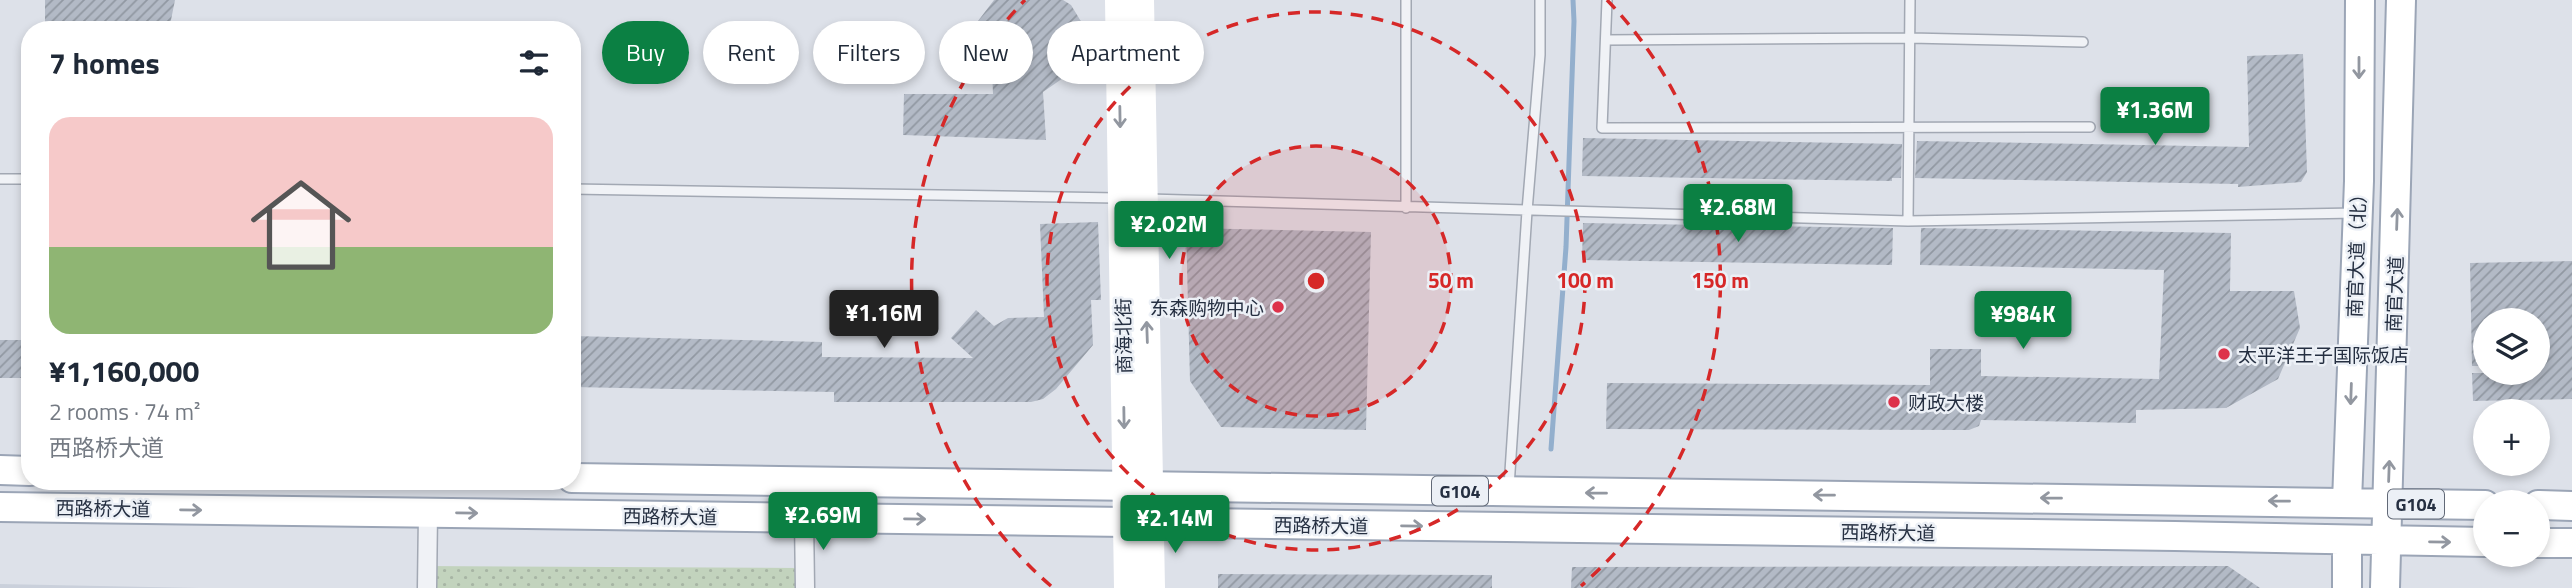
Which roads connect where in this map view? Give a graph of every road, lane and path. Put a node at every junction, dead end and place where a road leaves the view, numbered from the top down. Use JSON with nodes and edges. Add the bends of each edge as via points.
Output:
{"nodes":[{"id":1,"x":1118,"y":0,"type":"edge"},
{"id":2,"x":1141,"y":0,"type":"edge"},
{"id":3,"x":1406,"y":0,"type":"edge"},
{"id":4,"x":1540,"y":0,"type":"edge"},
{"id":5,"x":1607,"y":0,"type":"edge"},
{"id":6,"x":1910,"y":0,"type":"edge"},
{"id":7,"x":2360,"y":0,"type":"edge"},
{"id":8,"x":2401,"y":0,"type":"edge"},
{"id":9,"x":1910,"y":38,"type":"junction"},
{"id":10,"x":1606,"y":40,"type":"junction"},
{"id":11,"x":2083,"y":42,"type":"dead end"},
{"id":12,"x":1909,"y":127,"type":"junction"},
{"id":13,"x":2090,"y":127,"type":"dead end"},
{"id":14,"x":0,"y":179,"type":"edge"},
{"id":15,"x":21,"y":179,"type":"edge"},
{"id":16,"x":581,"y":189,"type":"edge"},
{"id":17,"x":1132,"y":199,"type":"junction"},
{"id":18,"x":1406,"y":208,"type":"junction"},
{"id":19,"x":1527,"y":211,"type":"junction"},
{"id":20,"x":2357,"y":213,"type":"junction"},
{"id":21,"x":1908,"y":221,"type":"junction"},
{"id":22,"x":0,"y":470,"type":"edge"},
{"id":23,"x":21,"y":471,"type":"edge"},
{"id":24,"x":581,"y":478,"type":"edge"},
{"id":25,"x":1139,"y":487,"type":"junction"},
{"id":26,"x":1509,"y":491,"type":"junction"},
{"id":27,"x":2347,"y":502,"type":"junction"},
{"id":28,"x":2388,"y":503,"type":"junction"},
{"id":29,"x":2473,"y":505,"type":"edge"},
{"id":30,"x":2550,"y":505,"type":"edge"},
{"id":31,"x":2572,"y":506,"type":"edge"},
{"id":32,"x":0,"y":507,"type":"edge"},
{"id":33,"x":428,"y":513,"type":"junction"},
{"id":34,"x":804,"y":517,"type":"junction"},
{"id":35,"x":1139,"y":522,"type":"junction"},
{"id":36,"x":2347,"y":541,"type":"junction"},
{"id":37,"x":2385,"y":541,"type":"junction"},
{"id":38,"x":2473,"y":542,"type":"edge"},
{"id":39,"x":2550,"y":543,"type":"edge"},
{"id":40,"x":2572,"y":543,"type":"edge"},
{"id":41,"x":427,"y":588,"type":"edge"},
{"id":42,"x":805,"y":588,"type":"edge"},
{"id":43,"x":1128,"y":588,"type":"edge"},
{"id":44,"x":1152,"y":588,"type":"edge"},
{"id":45,"x":2347,"y":588,"type":"edge"},
{"id":46,"x":2385,"y":588,"type":"edge"}],
"edges":[{"from":1,"to":17,"type":"main road","name":"商海北街","one_way":true},
{"from":2,"to":17,"type":"main road","name":"商海北街"},
{"from":3,"to":18,"type":"lane"},
{"from":4,"to":19,"type":"lane"},
{"from":5,"to":10,"type":"lane"},
{"from":6,"to":9,"type":"lane"},
{"from":7,"to":20,"type":"main road","name":"南官大道（北）","one_way":true},
{"from":28,"to":8,"type":"main road","name":"南官大道","one_way":true},
{"from":9,"to":10,"type":"lane"},
{"from":9,"to":11,"type":"lane"},
{"from":9,"to":12,"type":"lane"},
{"from":10,"to":12,"type":"lane","via":[[1602,128]]},
{"from":12,"to":13,"type":"lane"},
{"from":12,"to":21,"type":"lane"},
{"from":14,"to":15,"type":"lane"},
{"from":16,"to":17,"type":"lane"},
{"from":17,"to":18,"type":"lane"},
{"from":17,"to":25,"type":"main road","name":"商海北街"},
{"from":18,"to":19,"type":"lane"},
{"from":19,"to":21,"type":"lane"},
{"from":19,"to":26,"type":"lane"},
{"from":20,"to":21,"type":"lane"},
{"from":20,"to":27,"type":"main road","name":"南官大道（北）","one_way":true},
{"from":22,"to":23,"type":"main road"},
{"from":24,"to":25,"type":"main road","name":"西路桥大道","number":"G104"},
{"from":25,"to":26,"type":"main road","name":"西路桥大道","number":"G104"},
{"from":25,"to":35,"type":"main road","name":"商海北街"},
{"from":27,"to":26,"type":"main road","name":"西路桥大道","number":"G104","one_way":true},
{"from":27,"to":28,"type":"main road","number":"G104"},
{"from":28,"to":29,"type":"main road","number":"G104"},
{"from":28,"to":37,"type":"main road","name":"南官大道"},
{"from":30,"to":31,"type":"main road"},
{"from":32,"to":33,"type":"main road","name":"西路桥大道","number":"G104","one_way":true},
{"from":33,"to":34,"type":"main road","name":"西路桥大道","number":"G104","one_way":true},
{"from":33,"to":41,"type":"street"},
{"from":34,"to":35,"type":"main road","name":"西路桥大道","number":"G104","one_way":true},
{"from":34,"to":42,"type":"street"},
{"from":35,"to":36,"type":"main road","name":"西路桥大道","number":"G104","one_way":true},
{"from":35,"to":43,"type":"main road","name":"商海北街"},
{"from":35,"to":44,"type":"main road"},
{"from":36,"to":37,"type":"main road","number":"G104"},
{"from":36,"to":45,"type":"main road"},
{"from":37,"to":38,"type":"main road","number":"G104","one_way":true},
{"from":37,"to":46,"type":"main road","name":"南官大道"},
{"from":39,"to":40,"type":"main road"}]}
